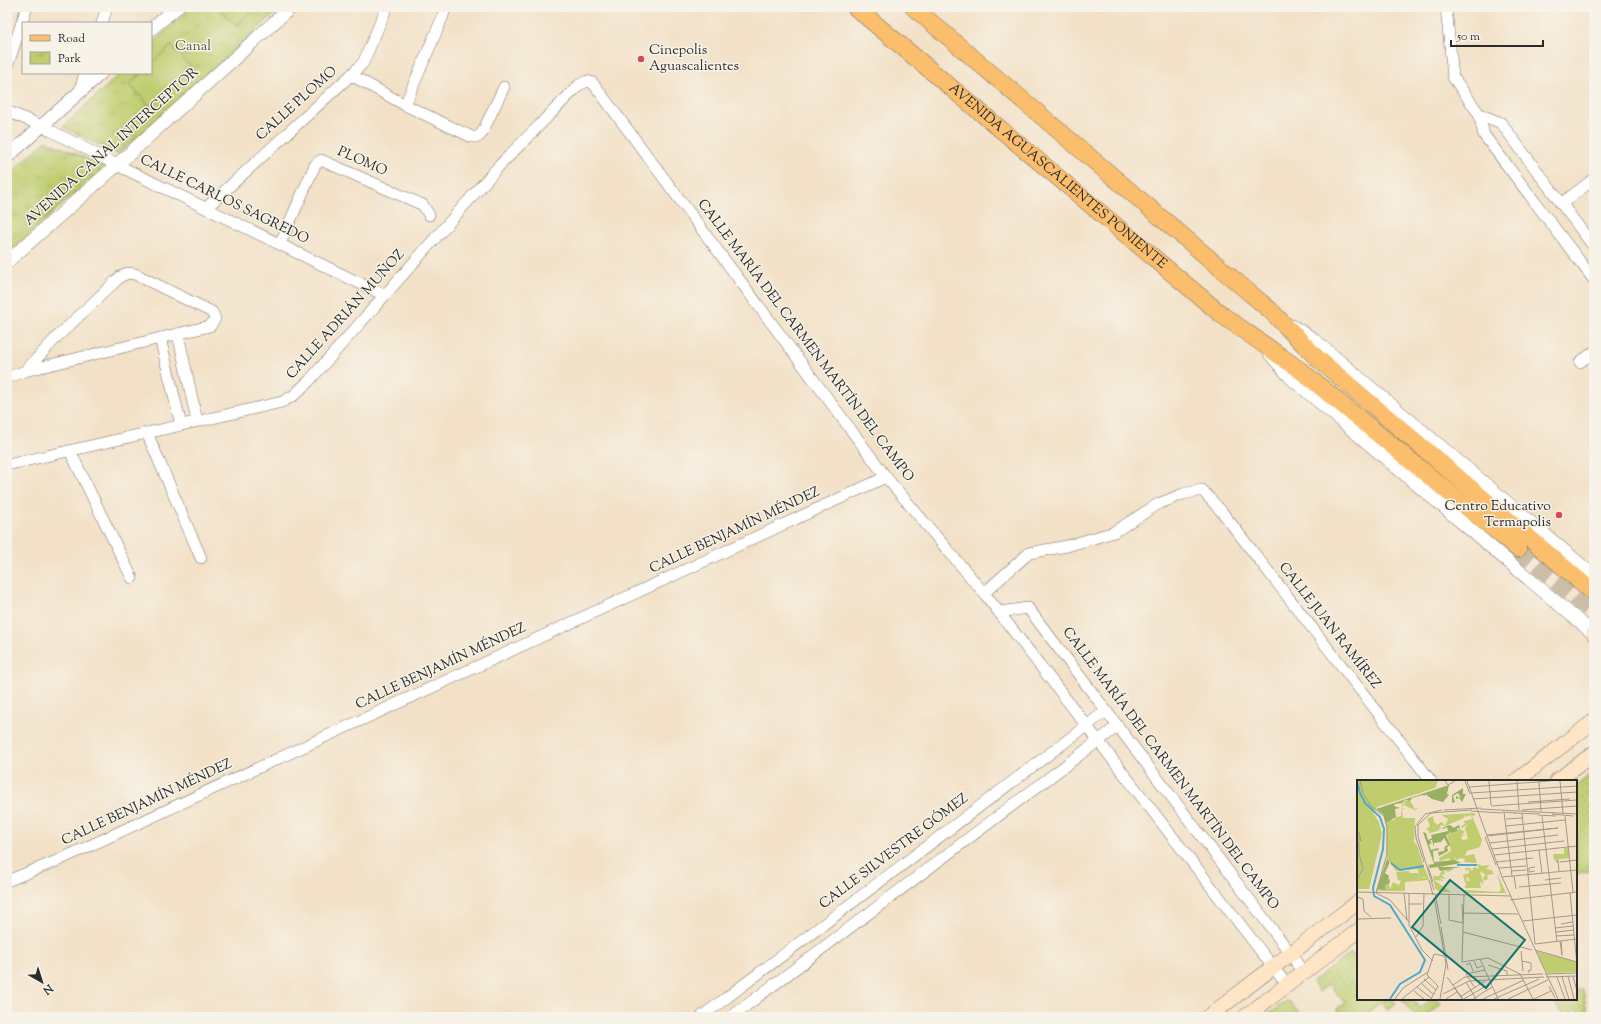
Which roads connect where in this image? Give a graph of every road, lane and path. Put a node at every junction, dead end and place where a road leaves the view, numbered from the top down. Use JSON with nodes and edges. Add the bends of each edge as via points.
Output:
{"nodes":[{"id":1,"x":27,"y":7,"type":"edge"},
{"id":2,"x":107,"y":7,"type":"edge"},
{"id":3,"x":177,"y":7,"type":"edge"},
{"id":4,"x":291,"y":7,"type":"edge"},
{"id":5,"x":387,"y":7,"type":"edge"},
{"id":6,"x":445,"y":7,"type":"edge"},
{"id":7,"x":855,"y":7,"type":"edge"},
{"id":8,"x":913,"y":7,"type":"edge"},
{"id":9,"x":1446,"y":7,"type":"edge"},
{"id":10,"x":102,"y":22,"type":"edge"},
{"id":11,"x":152,"y":28,"type":"edge"},
{"id":12,"x":7,"y":67,"type":"edge"},
{"id":13,"x":85,"y":74,"type":"edge"},
{"id":14,"x":100,"y":74,"type":"edge"},
{"id":15,"x":351,"y":76,"type":"junction"},
{"id":16,"x":593,"y":83,"type":"joint"},
{"id":17,"x":504,"y":87,"type":"dead end"},
{"id":18,"x":79,"y":92,"type":"junction"},
{"id":19,"x":405,"y":105,"type":"junction"},
{"id":20,"x":7,"y":111,"type":"edge"},
{"id":21,"x":1479,"y":114,"type":"junction"},
{"id":22,"x":1501,"y":124,"type":"junction"},
{"id":23,"x":42,"y":126,"type":"junction"},
{"id":24,"x":1484,"y":135,"type":"junction"},
{"id":25,"x":7,"y":157,"type":"edge"},
{"id":26,"x":117,"y":165,"type":"junction"},
{"id":27,"x":1594,"y":179,"type":"edge"},
{"id":28,"x":1561,"y":204,"type":"junction"},
{"id":29,"x":206,"y":208,"type":"junction"},
{"id":30,"x":429,"y":215,"type":"dead end"},
{"id":31,"x":280,"y":244,"type":"junction"},
{"id":32,"x":1594,"y":247,"type":"edge"},
{"id":33,"x":7,"y":262,"type":"edge"},
{"id":34,"x":1594,"y":280,"type":"edge"},
{"id":35,"x":384,"y":295,"type":"junction"},
{"id":36,"x":1270,"y":310,"type":"junction"},
{"id":37,"x":178,"y":334,"type":"junction"},
{"id":38,"x":160,"y":338,"type":"junction"},
{"id":39,"x":1261,"y":344,"type":"junction"},
{"id":40,"x":1594,"y":352,"type":"edge"},
{"id":41,"x":1580,"y":362,"type":"dead end"},
{"id":42,"x":25,"y":371,"type":"junction"},
{"id":43,"x":7,"y":378,"type":"edge"},
{"id":44,"x":197,"y":421,"type":"junction"},
{"id":45,"x":181,"y":425,"type":"junction"},
{"id":46,"x":147,"y":433,"type":"junction"},
{"id":47,"x":70,"y":451,"type":"junction"},
{"id":48,"x":7,"y":465,"type":"edge"},
{"id":49,"x":886,"y":478,"type":"junction"},
{"id":50,"x":1518,"y":549,"type":"tunnel mouth"},
{"id":51,"x":201,"y":558,"type":"dead end"},
{"id":52,"x":1594,"y":576,"type":"edge"},
{"id":53,"x":132,"y":578,"type":"dead end"},
{"id":54,"x":984,"y":593,"type":"junction"},
{"id":55,"x":1594,"y":593,"type":"edge"},
{"id":56,"x":999,"y":612,"type":"junction"},
{"id":57,"x":1594,"y":634,"type":"edge"},
{"id":58,"x":1106,"y":711,"type":"junction"},
{"id":59,"x":1594,"y":721,"type":"edge"},
{"id":60,"x":1087,"y":726,"type":"junction"},
{"id":61,"x":1118,"y":726,"type":"junction"},
{"id":62,"x":1099,"y":741,"type":"junction"},
{"id":63,"x":1594,"y":753,"type":"edge"},
{"id":64,"x":1430,"y":780,"type":"edge"},
{"id":65,"x":1517,"y":780,"type":"edge"},
{"id":66,"x":1557,"y":780,"type":"edge"},
{"id":67,"x":977,"y":808,"type":"junction"},
{"id":68,"x":988,"y":824,"type":"junction"},
{"id":69,"x":7,"y":881,"type":"edge"},
{"id":70,"x":1357,"y":903,"type":"edge"},
{"id":71,"x":1357,"y":933,"type":"edge"},
{"id":72,"x":1291,"y":954,"type":"junction"},
{"id":73,"x":1273,"y":967,"type":"junction"},
{"id":74,"x":1303,"y":973,"type":"junction"},
{"id":75,"x":1287,"y":985,"type":"junction"},
{"id":76,"x":700,"y":1017,"type":"edge"},
{"id":77,"x":731,"y":1017,"type":"edge"},
{"id":78,"x":1208,"y":1017,"type":"edge"},
{"id":79,"x":1245,"y":1017,"type":"edge"}],
"edges":[{"from":1,"to":12,"type":"street"},
{"from":2,"to":10,"type":"street"},
{"from":3,"to":11,"type":"street"},
{"from":4,"to":26,"type":"street","name":"AVENIDA CANAL INTERCEPTOR"},
{"from":5,"to":15,"type":"street","name":"CALLE PLOMO","via":[[363,63]]},
{"from":6,"to":19,"type":"street"},
{"from":7,"to":39,"type":"main road","name":"AVENIDA AGUASCALIENTES PONIENTE","via":[[1222,315]]},
{"from":8,"to":36,"type":"main road"},
{"from":9,"to":21,"type":"street","via":[[1453,77]]},
{"from":13,"to":18,"type":"street"},
{"from":14,"to":18,"type":"street"},
{"from":15,"to":19,"type":"street"},
{"from":15,"to":29,"type":"street","name":"CALLE PLOMO"},
{"from":16,"to":35,"type":"street","name":"CALLE ADRIÁN MUÑOZ","via":[[587,81],[579,85],[547,117],[499,166]]},
{"from":16,"to":49,"type":"street","name":"CALLE MARÍA DEL CARMEN MARTÍN DEL CAMPO"},
{"from":17,"to":19,"type":"street","via":[[478,137],[472,137]]},
{"from":18,"to":23,"type":"street"},
{"from":20,"to":23,"type":"street","name":"CALLE CARLOS SAGREDO"},
{"from":21,"to":22,"type":"street"},
{"from":21,"to":24,"type":"street"},
{"from":22,"to":24,"type":"street"},
{"from":22,"to":28,"type":"street"},
{"from":23,"to":25,"type":"street"},
{"from":23,"to":26,"type":"street","name":"CALLE CARLOS SAGREDO"},
{"from":24,"to":34,"type":"street"},
{"from":26,"to":29,"type":"street","name":"CALLE CARLOS SAGREDO"},
{"from":26,"to":33,"type":"street","name":"AVENIDA CANAL INTERCEPTOR"},
{"from":27,"to":28,"type":"street"},
{"from":28,"to":32,"type":"street"},
{"from":29,"to":31,"type":"street","name":"CALLE CARLOS SAGREDO"},
{"from":30,"to":31,"type":"street","name":"PLOMO","via":[[423,206],[321,160],[315,165]]},
{"from":31,"to":35,"type":"street","name":"CALLE CARLOS SAGREDO"},
{"from":35,"to":44,"type":"street","name":"CALLE ADRIÁN MUÑOZ","via":[[293,396],[282,402]]},
{"from":36,"to":52,"type":"street","via":[[1313,339]]},
{"from":36,"to":55,"type":"main road","via":[[1317,358]]},
{"from":37,"to":38,"type":"street"},
{"from":37,"to":42,"type":"street","via":[[210,326],[215,319],[212,312],[135,274],[127,273],[57,337]]},
{"from":37,"to":44,"type":"street"},
{"from":38,"to":42,"type":"street"},
{"from":38,"to":45,"type":"street"},
{"from":39,"to":50,"type":"main road","name":"AVENIDA AGUASCALIENTES PONIENTE","via":[[1300,370]]},
{"from":39,"to":57,"type":"street","name":"AVENIDA AGUASCALIENTES PONIENTE","via":[[1291,378]]},
{"from":40,"to":41,"type":"street"},
{"from":42,"to":43,"type":"street"},
{"from":44,"to":45,"type":"street","name":"CALLE ADRIÁN MUÑOZ"},
{"from":45,"to":46,"type":"street","name":"CALLE ADRIÁN MUÑOZ"},
{"from":46,"to":47,"type":"street","name":"CALLE ADRIÁN MUÑOZ"},
{"from":46,"to":51,"type":"street"},
{"from":47,"to":48,"type":"street","name":"CALLE ADRIÁN MUÑOZ"},
{"from":47,"to":53,"type":"street"},
{"from":49,"to":54,"type":"street","name":"CALLE MARÍA DEL CARMEN MARTÍN DEL CAMPO"},
{"from":49,"to":69,"type":"street","name":"CALLE BENJAMÍN MÉNDEZ","via":[[66,857]]},
{"from":54,"to":56,"type":"street","name":"CALLE MARÍA DEL CARMEN MARTÍN DEL CAMPO"},
{"from":54,"to":64,"type":"street","name":"CALLE JUAN RAMÍREZ","via":[[1029,552],[1067,546],[1114,532],[1158,504],[1202,490],[1222,512]]},
{"from":56,"to":58,"type":"street","name":"CALLE MARÍA DEL CARMEN MARTÍN DEL CAMPO","via":[[1028,608]]},
{"from":56,"to":60,"type":"street","name":"CALLE MARÍA DEL CARMEN MARTÍN DEL CAMPO"},
{"from":58,"to":60,"type":"street","name":"CALLE SILVESTRE GÓMEZ"},
{"from":58,"to":61,"type":"street","name":"CALLE MARÍA DEL CARMEN MARTÍN DEL CAMPO"},
{"from":59,"to":65,"type":"main road"},
{"from":60,"to":62,"type":"street","name":"CALLE MARÍA DEL CARMEN MARTÍN DEL CAMPO"},
{"from":60,"to":67,"type":"street","name":"CALLE SILVESTRE GÓMEZ"},
{"from":61,"to":62,"type":"street"},
{"from":61,"to":72,"type":"street","name":"CALLE MARÍA DEL CARMEN MARTÍN DEL CAMPO"},
{"from":62,"to":68,"type":"street"},
{"from":62,"to":73,"type":"street","name":"CALLE MARÍA DEL CARMEN MARTÍN DEL CAMPO"},
{"from":63,"to":66,"type":"main road"},
{"from":67,"to":68,"type":"street"},
{"from":67,"to":76,"type":"street","name":"CALLE SILVESTRE GÓMEZ"},
{"from":68,"to":77,"type":"street"},
{"from":70,"to":72,"type":"main road"},
{"from":71,"to":74,"type":"main road"},
{"from":72,"to":73,"type":"main road"},
{"from":72,"to":74,"type":"street","name":"CALLE MARÍA DEL CARMEN MARTÍN DEL CAMPO"},
{"from":73,"to":75,"type":"street","name":"CALLE MARÍA DEL CARMEN MARTÍN DEL CAMPO"},
{"from":73,"to":78,"type":"main road"},
{"from":74,"to":75,"type":"main road"},
{"from":75,"to":79,"type":"main road"}]}
